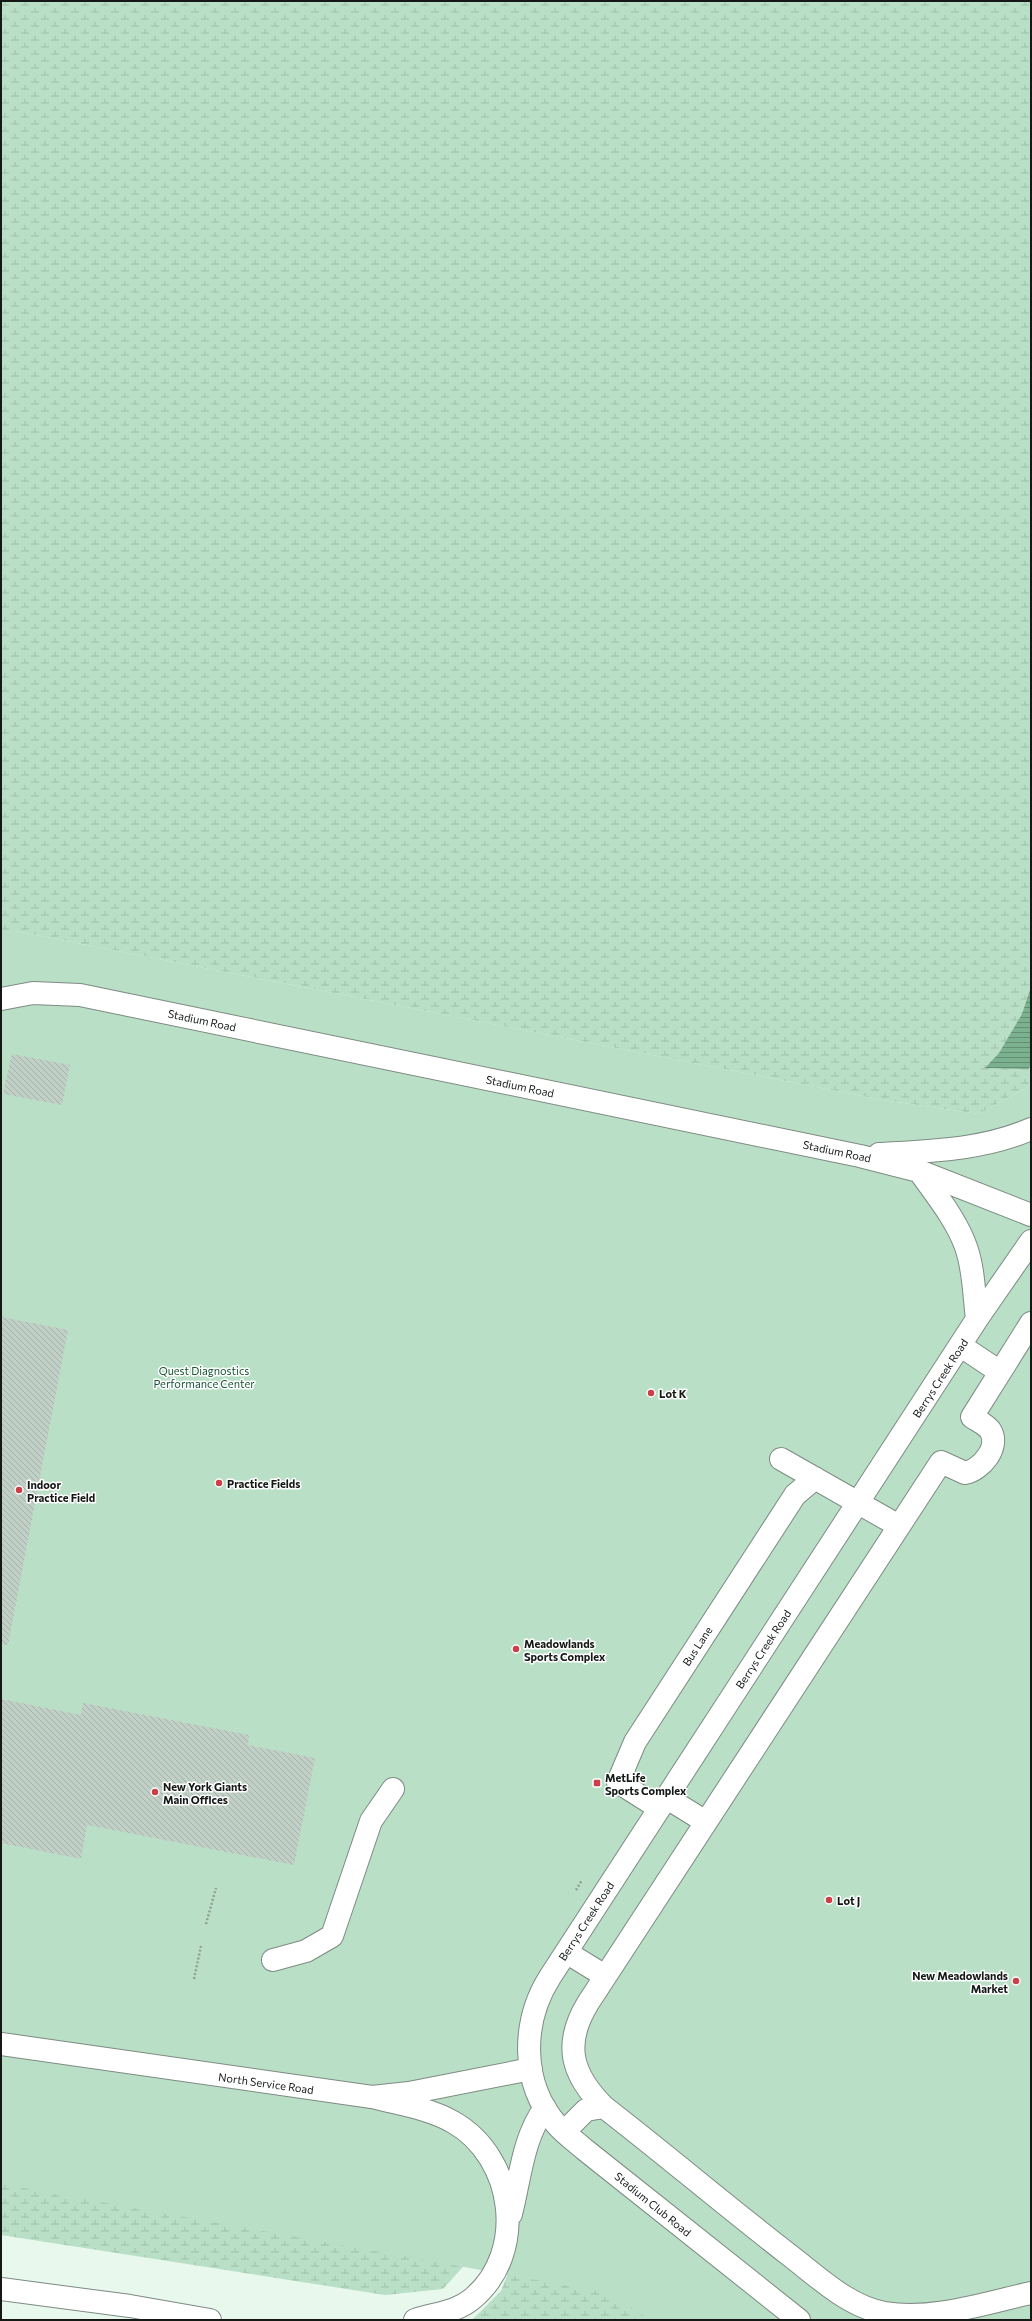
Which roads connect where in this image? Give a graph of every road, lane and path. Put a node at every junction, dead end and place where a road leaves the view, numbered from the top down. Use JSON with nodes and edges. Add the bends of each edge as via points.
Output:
{"nodes":[{"id":1,"x":1,"y":998,"type":"edge"},
{"id":2,"x":1031,"y":1129,"type":"edge"},
{"id":3,"x":860,"y":1156,"type":"junction"},
{"id":4,"x":919,"y":1171,"type":"junction"},
{"id":5,"x":1031,"y":1215,"type":"edge"},
{"id":6,"x":1031,"y":1241,"type":"edge"},
{"id":7,"x":977,"y":1319,"type":"junction"},
{"id":8,"x":1031,"y":1323,"type":"edge"},
{"id":9,"x":961,"y":1346,"type":"junction"},
{"id":10,"x":1000,"y":1372,"type":"junction"},
{"id":11,"x":781,"y":1459,"type":"dead end"},
{"id":12,"x":815,"y":1478,"type":"junction"},
{"id":13,"x":858,"y":1502,"type":"junction"},
{"id":14,"x":900,"y":1526,"type":"junction"},
{"id":15,"x":393,"y":1789,"type":"dead end"},
{"id":16,"x":663,"y":1803,"type":"junction"},
{"id":17,"x":706,"y":1822,"type":"junction"},
{"id":18,"x":582,"y":1880,"type":"dead end"},
{"id":19,"x":216,"y":1888,"type":"dead end"},
{"id":20,"x":576,"y":1890,"type":"dead end"},
{"id":21,"x":206,"y":1924,"type":"dead end"},
{"id":22,"x":201,"y":1946,"type":"dead end"},
{"id":23,"x":566,"y":1952,"type":"junction"},
{"id":24,"x":273,"y":1960,"type":"dead end"},
{"id":25,"x":605,"y":1976,"type":"junction"},
{"id":26,"x":194,"y":1979,"type":"dead end"},
{"id":27,"x":1,"y":2044,"type":"edge"},
{"id":28,"x":531,"y":2069,"type":"junction"},
{"id":29,"x":372,"y":2097,"type":"junction"},
{"id":30,"x":604,"y":2107,"type":"junction"},
{"id":31,"x":545,"y":2108,"type":"junction"},
{"id":32,"x":564,"y":2132,"type":"junction"},
{"id":33,"x":509,"y":2220,"type":"junction"},
{"id":34,"x":1,"y":2289,"type":"edge"},
{"id":35,"x":1031,"y":2293,"type":"edge"},
{"id":36,"x":210,"y":2320,"type":"edge"},
{"id":37,"x":415,"y":2320,"type":"edge"},
{"id":38,"x":799,"y":2320,"type":"edge"}],
"edges":[{"from":1,"to":3,"type":"main road","name":"Stadium Road","via":[[47,993],[92,998]]},
{"from":2,"to":3,"type":"main road","via":[[972,1147]]},
{"from":3,"to":4,"type":"main road","name":"Stadium Road"},
{"from":4,"to":5,"type":"main road","name":"Stadium Road"},
{"from":4,"to":7,"type":"main road","via":[[963,1238],[970,1261]]},
{"from":6,"to":7,"type":"main road","name":"Berrys Creek Road"},
{"from":7,"to":9,"type":"main road","name":"Berrys Creek Road"},
{"from":8,"to":10,"type":"main road"},
{"from":9,"to":10,"type":"main road"},
{"from":9,"to":13,"type":"main road","name":"Berrys Creek Road"},
{"from":10,"to":14,"type":"main road","via":[[972,1417],[985,1425],[992,1435],[993,1446],[988,1456],[977,1469],[965,1473],[941,1462]]},
{"from":11,"to":12,"type":"main road"},
{"from":12,"to":13,"type":"main road"},
{"from":12,"to":16,"type":"main road","name":"Bus Lane","via":[[795,1495],[635,1742],[618,1782]]},
{"from":13,"to":14,"type":"main road"},
{"from":13,"to":16,"type":"main road","name":"Berrys Creek Road"},
{"from":14,"to":17,"type":"main road"},
{"from":15,"to":24,"type":"main road","via":[[371,1821],[332,1936],[306,1951]]},
{"from":16,"to":17,"type":"main road"},
{"from":16,"to":23,"type":"main road","name":"Berrys Creek Road"},
{"from":17,"to":25,"type":"main road"},
{"from":18,"to":20,"type":"path"},
{"from":19,"to":21,"type":"path"},
{"from":22,"to":26,"type":"path"},
{"from":23,"to":25,"type":"main road"},
{"from":23,"to":28,"type":"main road","name":"Berrys Creek Road","via":[[545,1985],[535,2007],[529,2032]]},
{"from":25,"to":30,"type":"main road","via":[[581,2014],[574,2031],[573,2042],[578,2074]]},
{"from":27,"to":29,"type":"main road","name":"North Service Road"},
{"from":28,"to":29,"type":"main road","name":"North Service Road","via":[[409,2093]]},
{"from":28,"to":31,"type":"main road","name":"Stadium Club Road"},
{"from":29,"to":33,"type":"main road","via":[[442,2116],[473,2136],[495,2168],[507,2200]]},
{"from":30,"to":32,"type":"main road","via":[[586,2110]]},
{"from":30,"to":35,"type":"main road","via":[[829,2285],[872,2311],[925,2314]]},
{"from":31,"to":32,"type":"main road","name":"Stadium Club Road"},
{"from":31,"to":33,"type":"main road","via":[[528,2142]]},
{"from":32,"to":38,"type":"main road","name":"Stadium Club Road"},
{"from":33,"to":37,"type":"main road","via":[[500,2259],[494,2273],[480,2291],[455,2309]]},
{"from":34,"to":36,"type":"main road","via":[[130,2306]]}]}
